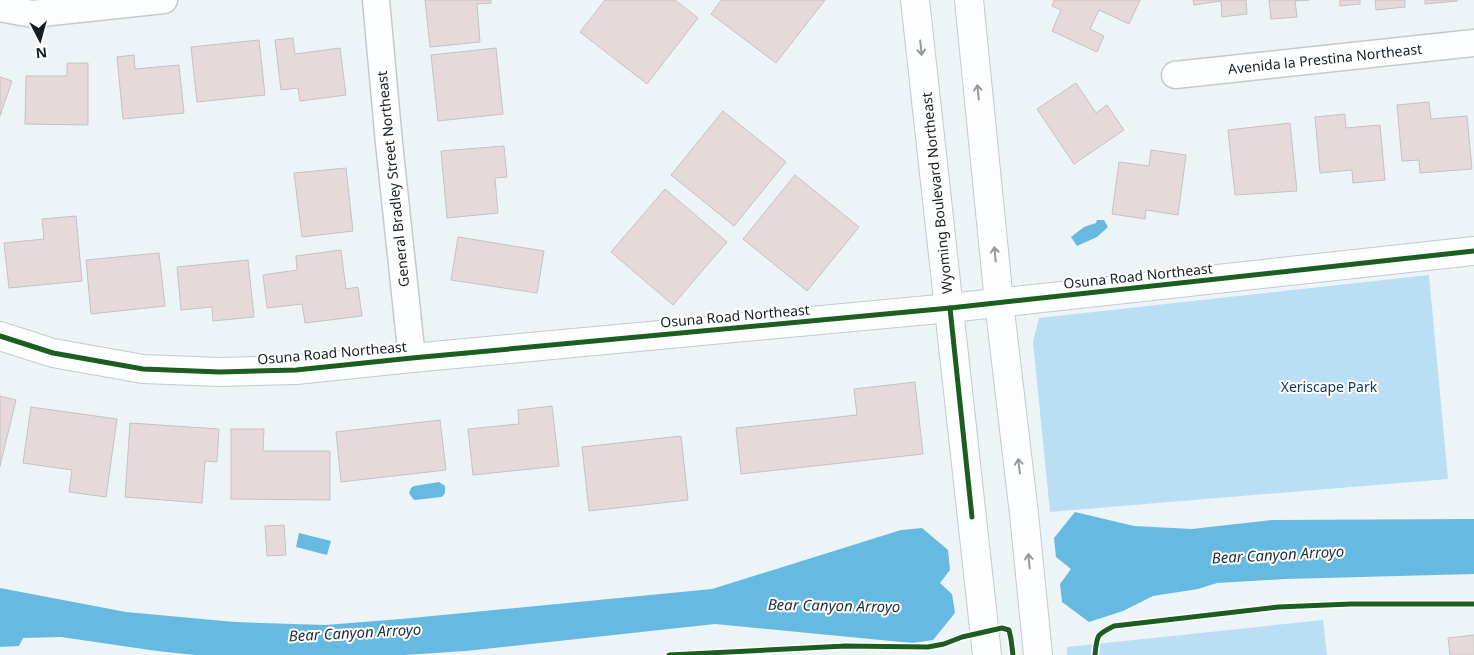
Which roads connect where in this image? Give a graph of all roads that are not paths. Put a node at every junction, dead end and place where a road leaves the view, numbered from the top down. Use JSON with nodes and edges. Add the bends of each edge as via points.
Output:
{"nodes":[{"id":1,"x":164,"y":0,"type":"edge"},
{"id":2,"x":376,"y":0,"type":"edge"},
{"id":3,"x":915,"y":0,"type":"edge"},
{"id":4,"x":969,"y":0,"type":"edge"},
{"id":5,"x":0,"y":8,"type":"edge"},
{"id":6,"x":1474,"y":43,"type":"edge"},
{"id":7,"x":1175,"y":75,"type":"dead end"},
{"id":8,"x":1474,"y":251,"type":"edge"},
{"id":9,"x":999,"y":302,"type":"junction"},
{"id":10,"x":950,"y":308,"type":"junction"},
{"id":11,"x":0,"y":336,"type":"edge"},
{"id":12,"x":412,"y":358,"type":"junction"},
{"id":13,"x":987,"y":655,"type":"edge"},
{"id":14,"x":1038,"y":655,"type":"edge"}],
"edges":[{"from":1,"to":5,"type":"street","via":[[32,14]]},
{"from":2,"to":12,"type":"street","name":"General Bradley Street Northeast"},
{"from":3,"to":10,"type":"street","name":"Wyoming Boulevard Northeast","one_way":true},
{"from":9,"to":4,"type":"street","one_way":true},
{"from":6,"to":7,"type":"street","name":"Avenida la Prestina Northeast"},
{"from":8,"to":9,"type":"street","name":"Osuna Road Northeast"},
{"from":9,"to":10,"type":"street","name":"Osuna Road Northeast"},
{"from":14,"to":9,"type":"street","one_way":true},
{"from":10,"to":12,"type":"street","name":"Osuna Road Northeast"},
{"from":10,"to":13,"type":"street","name":"Wyoming Boulevard Northeast"},
{"from":11,"to":12,"type":"street","name":"Osuna Road Northeast","via":[[53,353],[143,370],[296,370]]}]}
